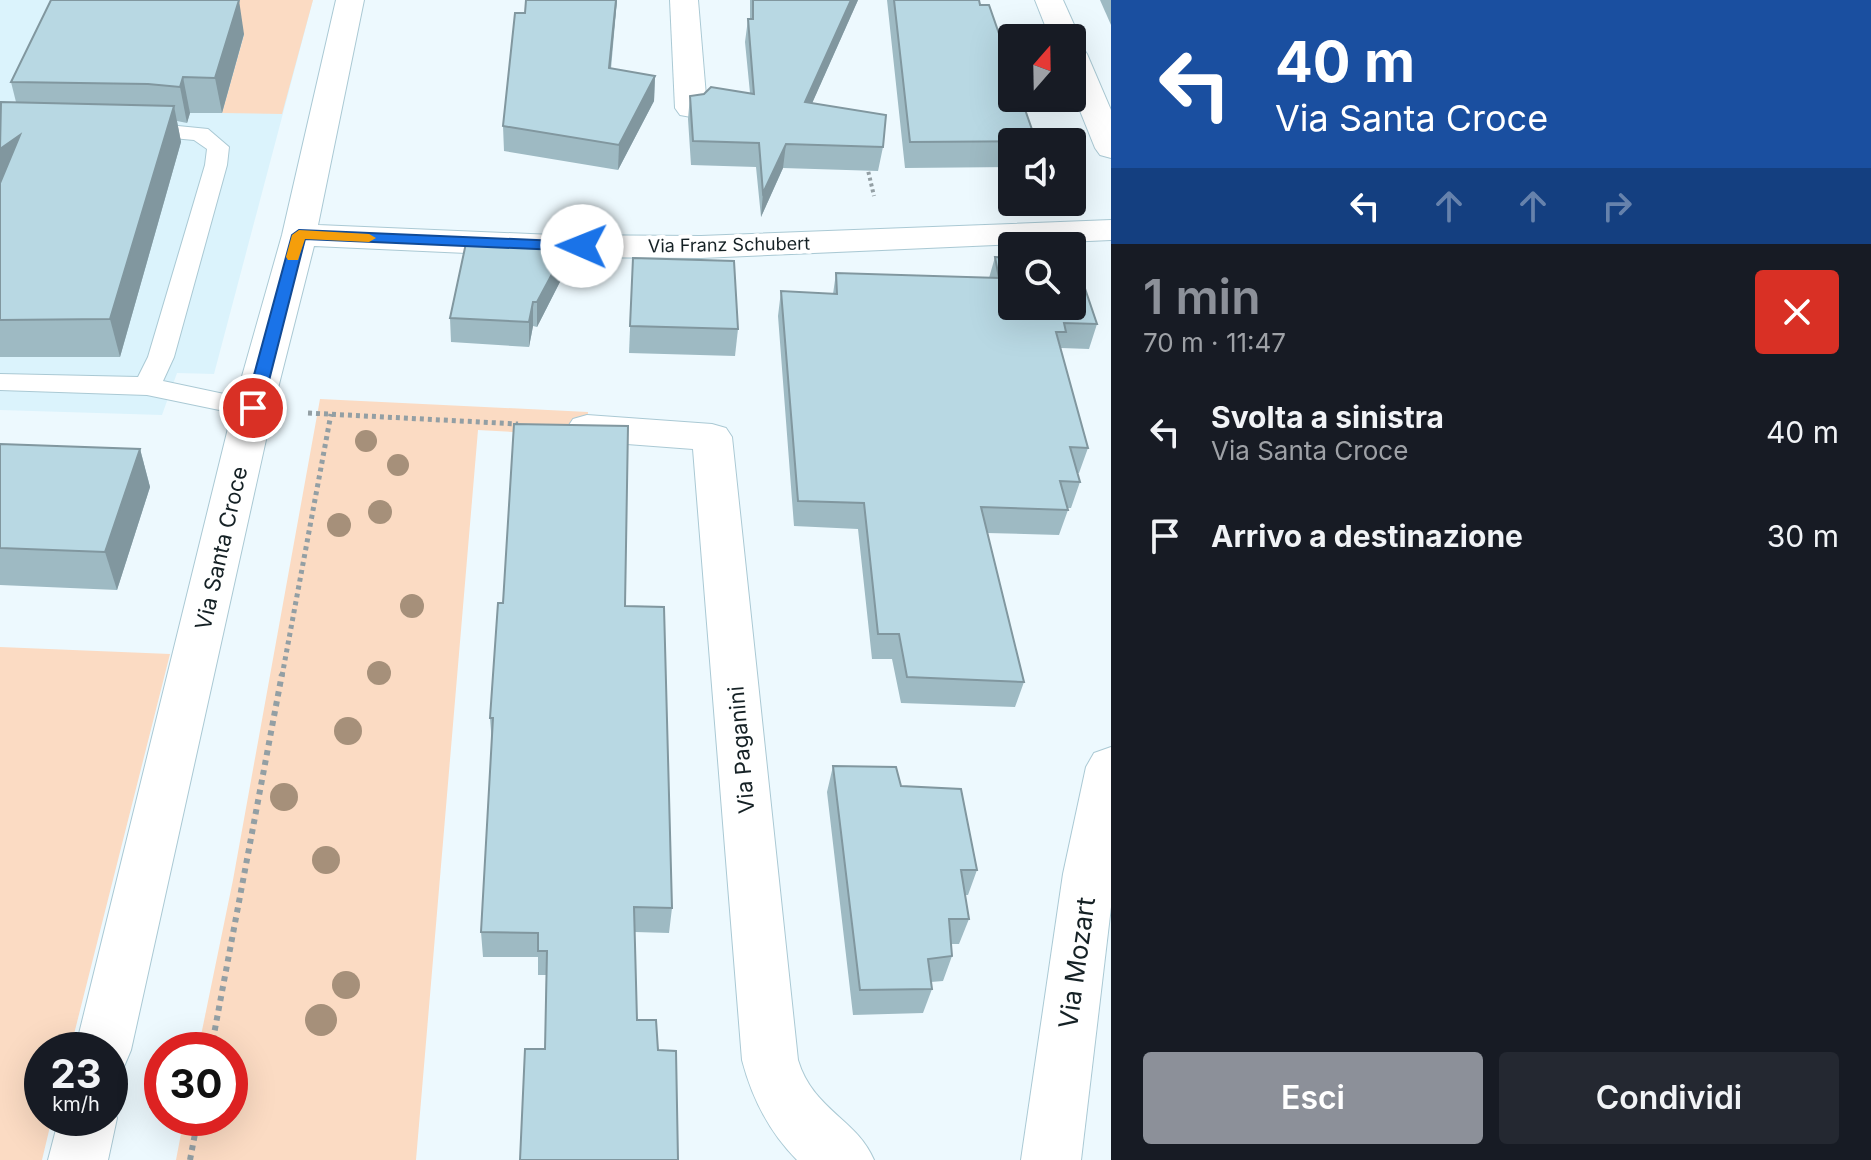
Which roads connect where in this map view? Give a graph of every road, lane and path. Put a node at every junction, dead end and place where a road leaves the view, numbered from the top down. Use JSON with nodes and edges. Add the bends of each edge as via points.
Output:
{"nodes":[{"id":1,"x":350,"y":0,"type":"edge"},
{"id":2,"x":684,"y":0,"type":"edge"},
{"id":3,"x":1049,"y":0,"type":"edge"},
{"id":4,"x":1059,"y":24,"type":"edge"},
{"id":5,"x":1086,"y":88,"type":"edge"},
{"id":6,"x":691,"y":108,"type":"edge"},
{"id":7,"x":112,"y":128,"type":"edge"},
{"id":8,"x":1111,"y":148,"type":"edge"},
{"id":9,"x":866,"y":162,"type":"edge"},
{"id":10,"x":1111,"y":230,"type":"edge"},
{"id":11,"x":299,"y":235,"type":"junction"},
{"id":12,"x":884,"y":240,"type":"junction"},
{"id":13,"x":0,"y":382,"type":"edge"},
{"id":14,"x":147,"y":386,"type":"junction"},
{"id":15,"x":253,"y":408,"type":"junction"},
{"id":16,"x":300,"y":412,"type":"dead end"},
{"id":17,"x":331,"y":414,"type":"junction"},
{"id":18,"x":587,"y":428,"type":"joint"},
{"id":19,"x":1111,"y":767,"type":"edge"},
{"id":20,"x":107,"y":1032,"type":"edge"},
{"id":21,"x":214,"y":1032,"type":"edge"},
{"id":22,"x":84,"y":1136,"type":"edge"},
{"id":23,"x":195,"y":1136,"type":"edge"},
{"id":24,"x":78,"y":1160,"type":"edge"},
{"id":25,"x":190,"y":1160,"type":"edge"},
{"id":26,"x":844,"y":1160,"type":"edge"},
{"id":27,"x":1051,"y":1160,"type":"edge"}],
"edges":[{"from":1,"to":11,"type":"street","name":"Via Santa Croce"},
{"from":2,"to":6,"type":"street"},
{"from":3,"to":4,"type":"street"},
{"from":5,"to":8,"type":"street"},
{"from":7,"to":14,"type":"lane","via":[[200,134],[218,147],[161,357]]},
{"from":9,"to":12,"type":"path"},
{"from":10,"to":12,"type":"street","name":"Via Franz Schubert"},
{"from":11,"to":12,"type":"street","name":"Via Franz Schubert","via":[[553,246]]},
{"from":11,"to":15,"type":"street","name":"Via Santa Croce"},
{"from":13,"to":14,"type":"lane"},
{"from":14,"to":15,"type":"lane"},
{"from":15,"to":20,"type":"street","name":"Via Santa Croce"},
{"from":16,"to":17,"type":"path"},
{"from":17,"to":18,"type":"path"},
{"from":17,"to":21,"type":"path"},
{"from":18,"to":26,"type":"street","name":"Via Paganini","via":[[712,437],[770,1060],[776,1086],[793,1113],[813,1137]]},
{"from":19,"to":27,"type":"street","name":"Via Mozart","via":[[1089,874]]},
{"from":22,"to":24,"type":"street"},
{"from":23,"to":25,"type":"path"}]}
